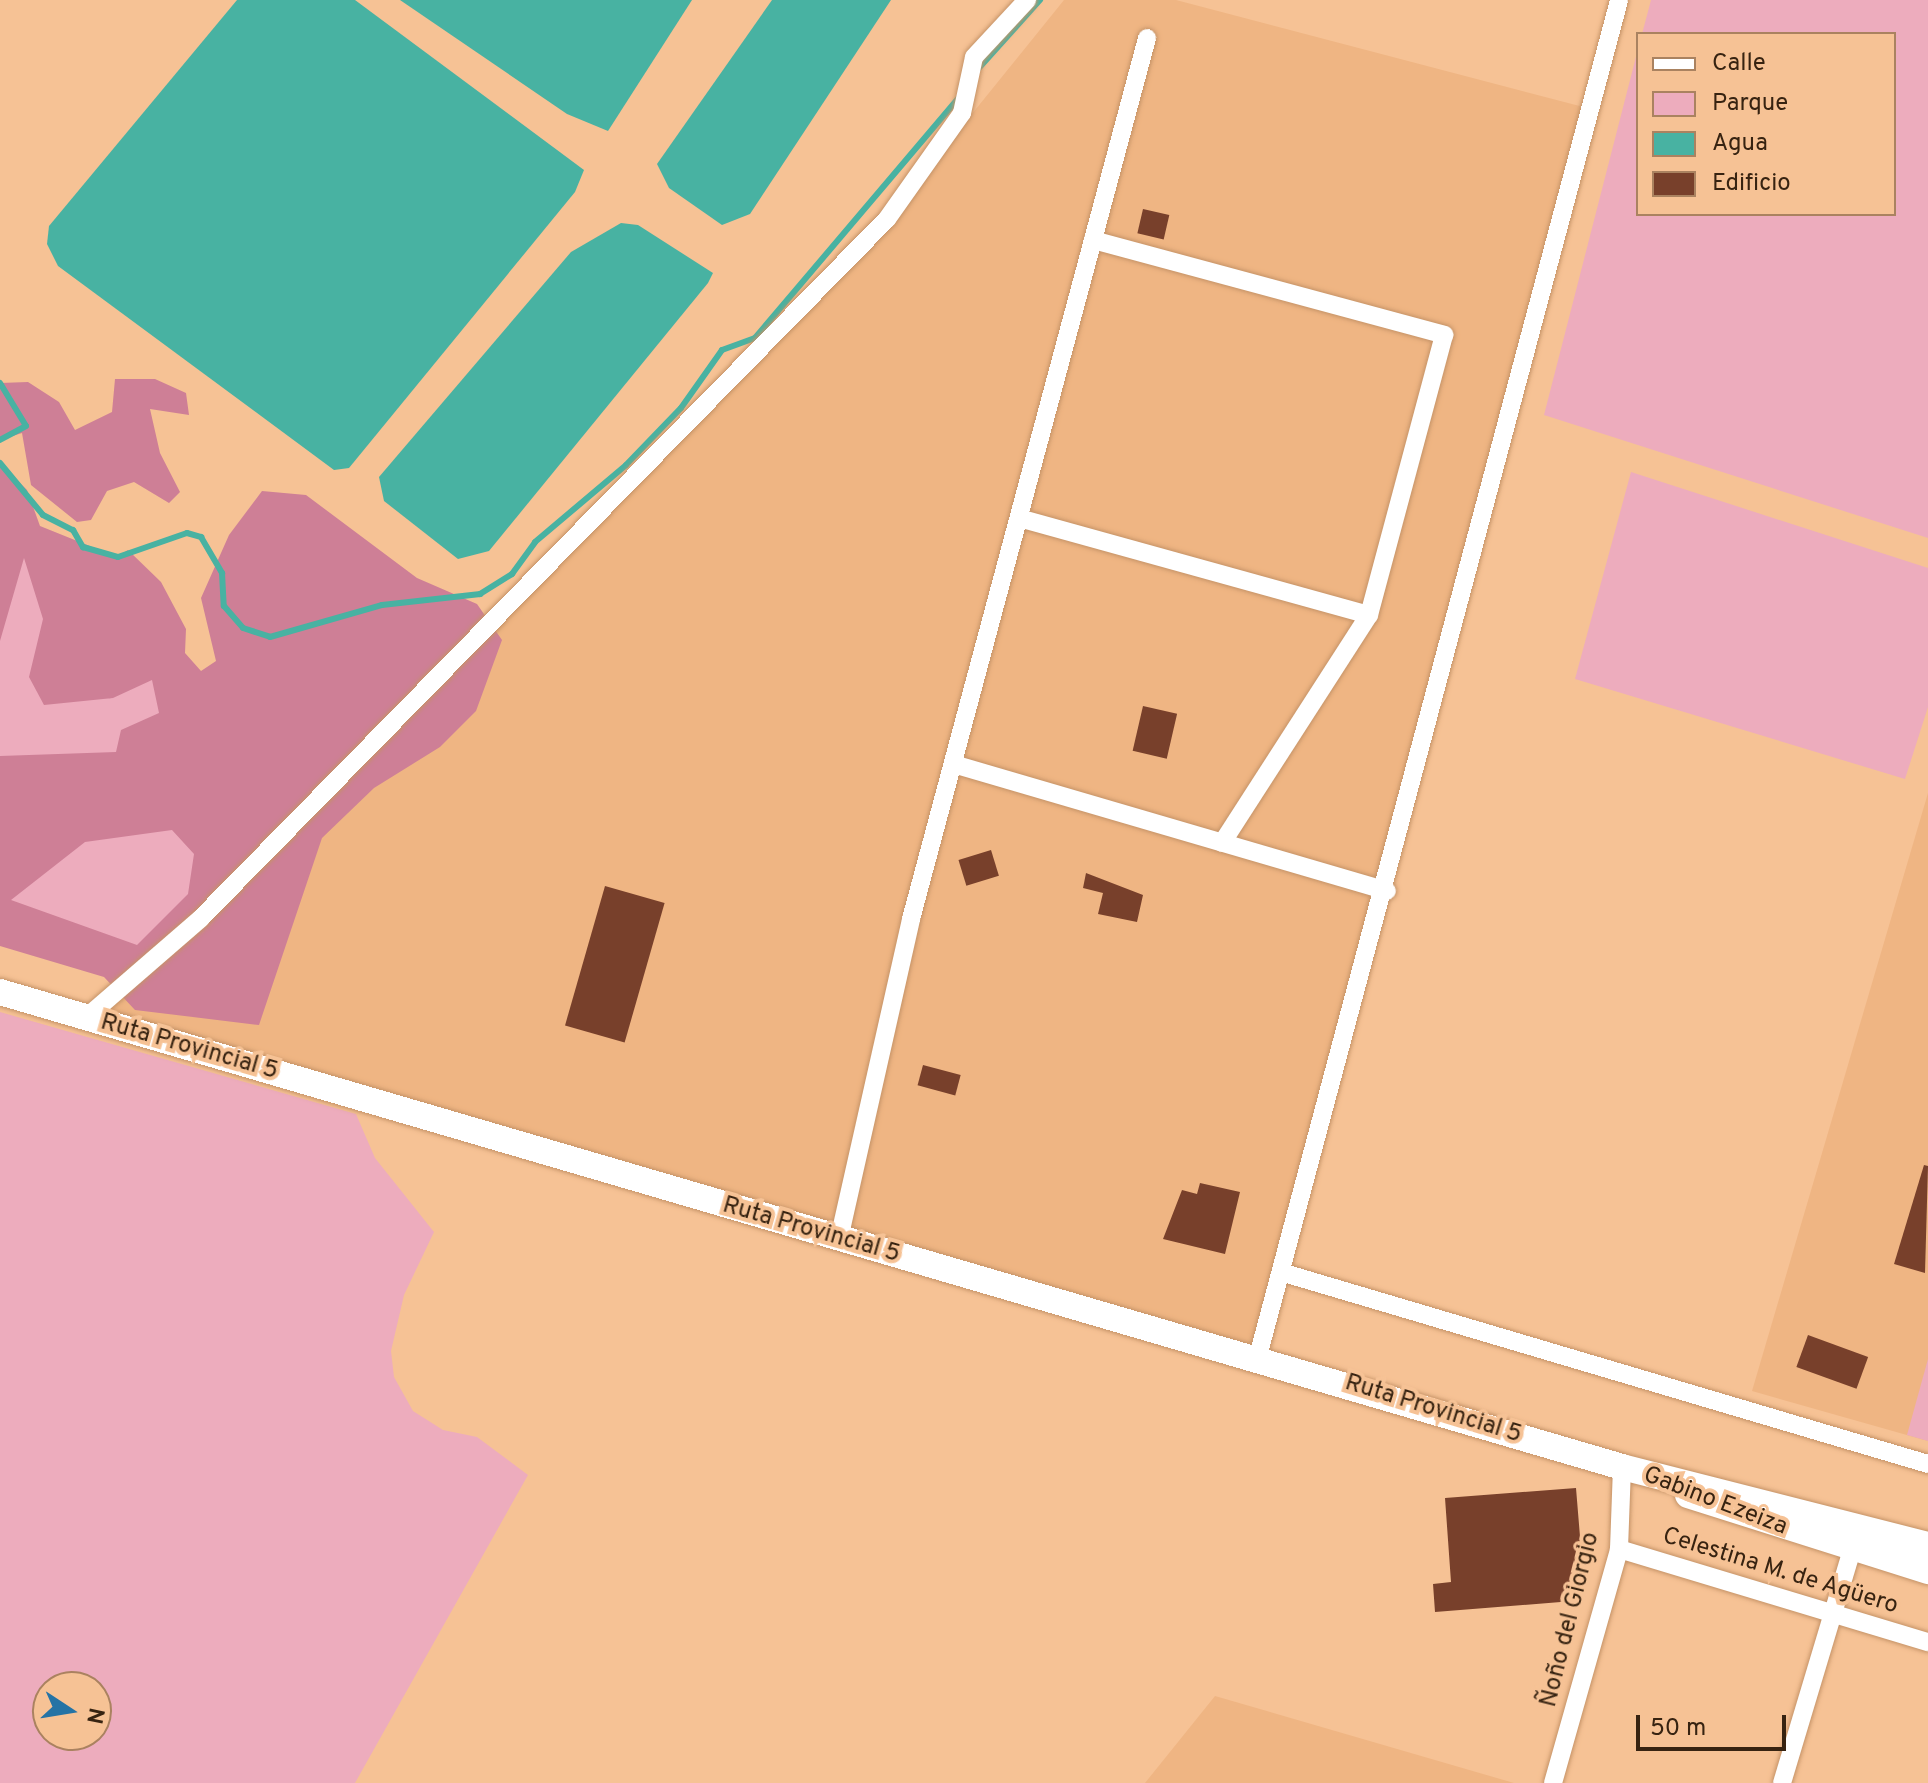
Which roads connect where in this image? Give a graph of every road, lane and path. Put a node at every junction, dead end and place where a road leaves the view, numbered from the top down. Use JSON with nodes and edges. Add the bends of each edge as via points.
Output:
{"nodes":[{"id":1,"x":1027,"y":0,"type":"edge"},
{"id":2,"x":1619,"y":0,"type":"edge"},
{"id":3,"x":1147,"y":38,"type":"dead end"},
{"id":4,"x":1093,"y":240,"type":"junction"},
{"id":5,"x":1019,"y":518,"type":"junction"},
{"id":6,"x":1369,"y":615,"type":"junction"},
{"id":7,"x":953,"y":764,"type":"junction"},
{"id":8,"x":1222,"y":843,"type":"junction"},
{"id":9,"x":1387,"y":891,"type":"junction"},
{"id":10,"x":0,"y":992,"type":"edge"},
{"id":11,"x":87,"y":1017,"type":"junction"},
{"id":12,"x":833,"y":1238,"type":"junction"},
{"id":13,"x":1284,"y":1273,"type":"junction"},
{"id":14,"x":1257,"y":1360,"type":"junction"},
{"id":15,"x":1928,"y":1464,"type":"edge"},
{"id":16,"x":1622,"y":1467,"type":"junction"},
{"id":17,"x":1928,"y":1545,"type":"edge"},
{"id":18,"x":1619,"y":1549,"type":"junction"},
{"id":19,"x":1852,"y":1550,"type":"junction"},
{"id":20,"x":1928,"y":1571,"type":"edge"},
{"id":21,"x":1832,"y":1613,"type":"junction"},
{"id":22,"x":1928,"y":1642,"type":"edge"},
{"id":23,"x":1553,"y":1783,"type":"edge"},
{"id":24,"x":1782,"y":1783,"type":"edge"}],
"edges":[{"from":1,"to":11,"type":"street","via":[[974,57],[962,113],[887,219],[200,919]]},
{"from":2,"to":9,"type":"street"},
{"from":3,"to":4,"type":"street"},
{"from":4,"to":5,"type":"street"},
{"from":4,"to":6,"type":"street","via":[[1444,335]]},
{"from":5,"to":6,"type":"street"},
{"from":5,"to":7,"type":"street"},
{"from":6,"to":8,"type":"street"},
{"from":7,"to":8,"type":"street"},
{"from":7,"to":12,"type":"street"},
{"from":8,"to":9,"type":"street"},
{"from":9,"to":13,"type":"street"},
{"from":10,"to":11,"type":"main road","name":"Ruta Provincial 5"},
{"from":11,"to":12,"type":"main road","name":"Ruta Provincial 5"},
{"from":12,"to":14,"type":"main road","name":"Ruta Provincial 5"},
{"from":13,"to":14,"type":"street"},
{"from":13,"to":15,"type":"street"},
{"from":14,"to":16,"type":"main road","name":"Ruta Provincial 5"},
{"from":16,"to":17,"type":"main road","name":"Gabino Ezeiza"},
{"from":16,"to":18,"type":"street","name":"Ñoño del Giorgio"},
{"from":16,"to":19,"type":"main road","name":"Gabino Ezeiza"},
{"from":18,"to":21,"type":"street","name":"Celestina M. de Agüero"},
{"from":18,"to":23,"type":"street","name":"Ñoño del Giorgio"},
{"from":19,"to":20,"type":"main road","name":"Gabino Ezeiza"},
{"from":19,"to":21,"type":"street"},
{"from":21,"to":22,"type":"street","name":"Celestina M. de Agüero"},
{"from":21,"to":24,"type":"street"}]}
